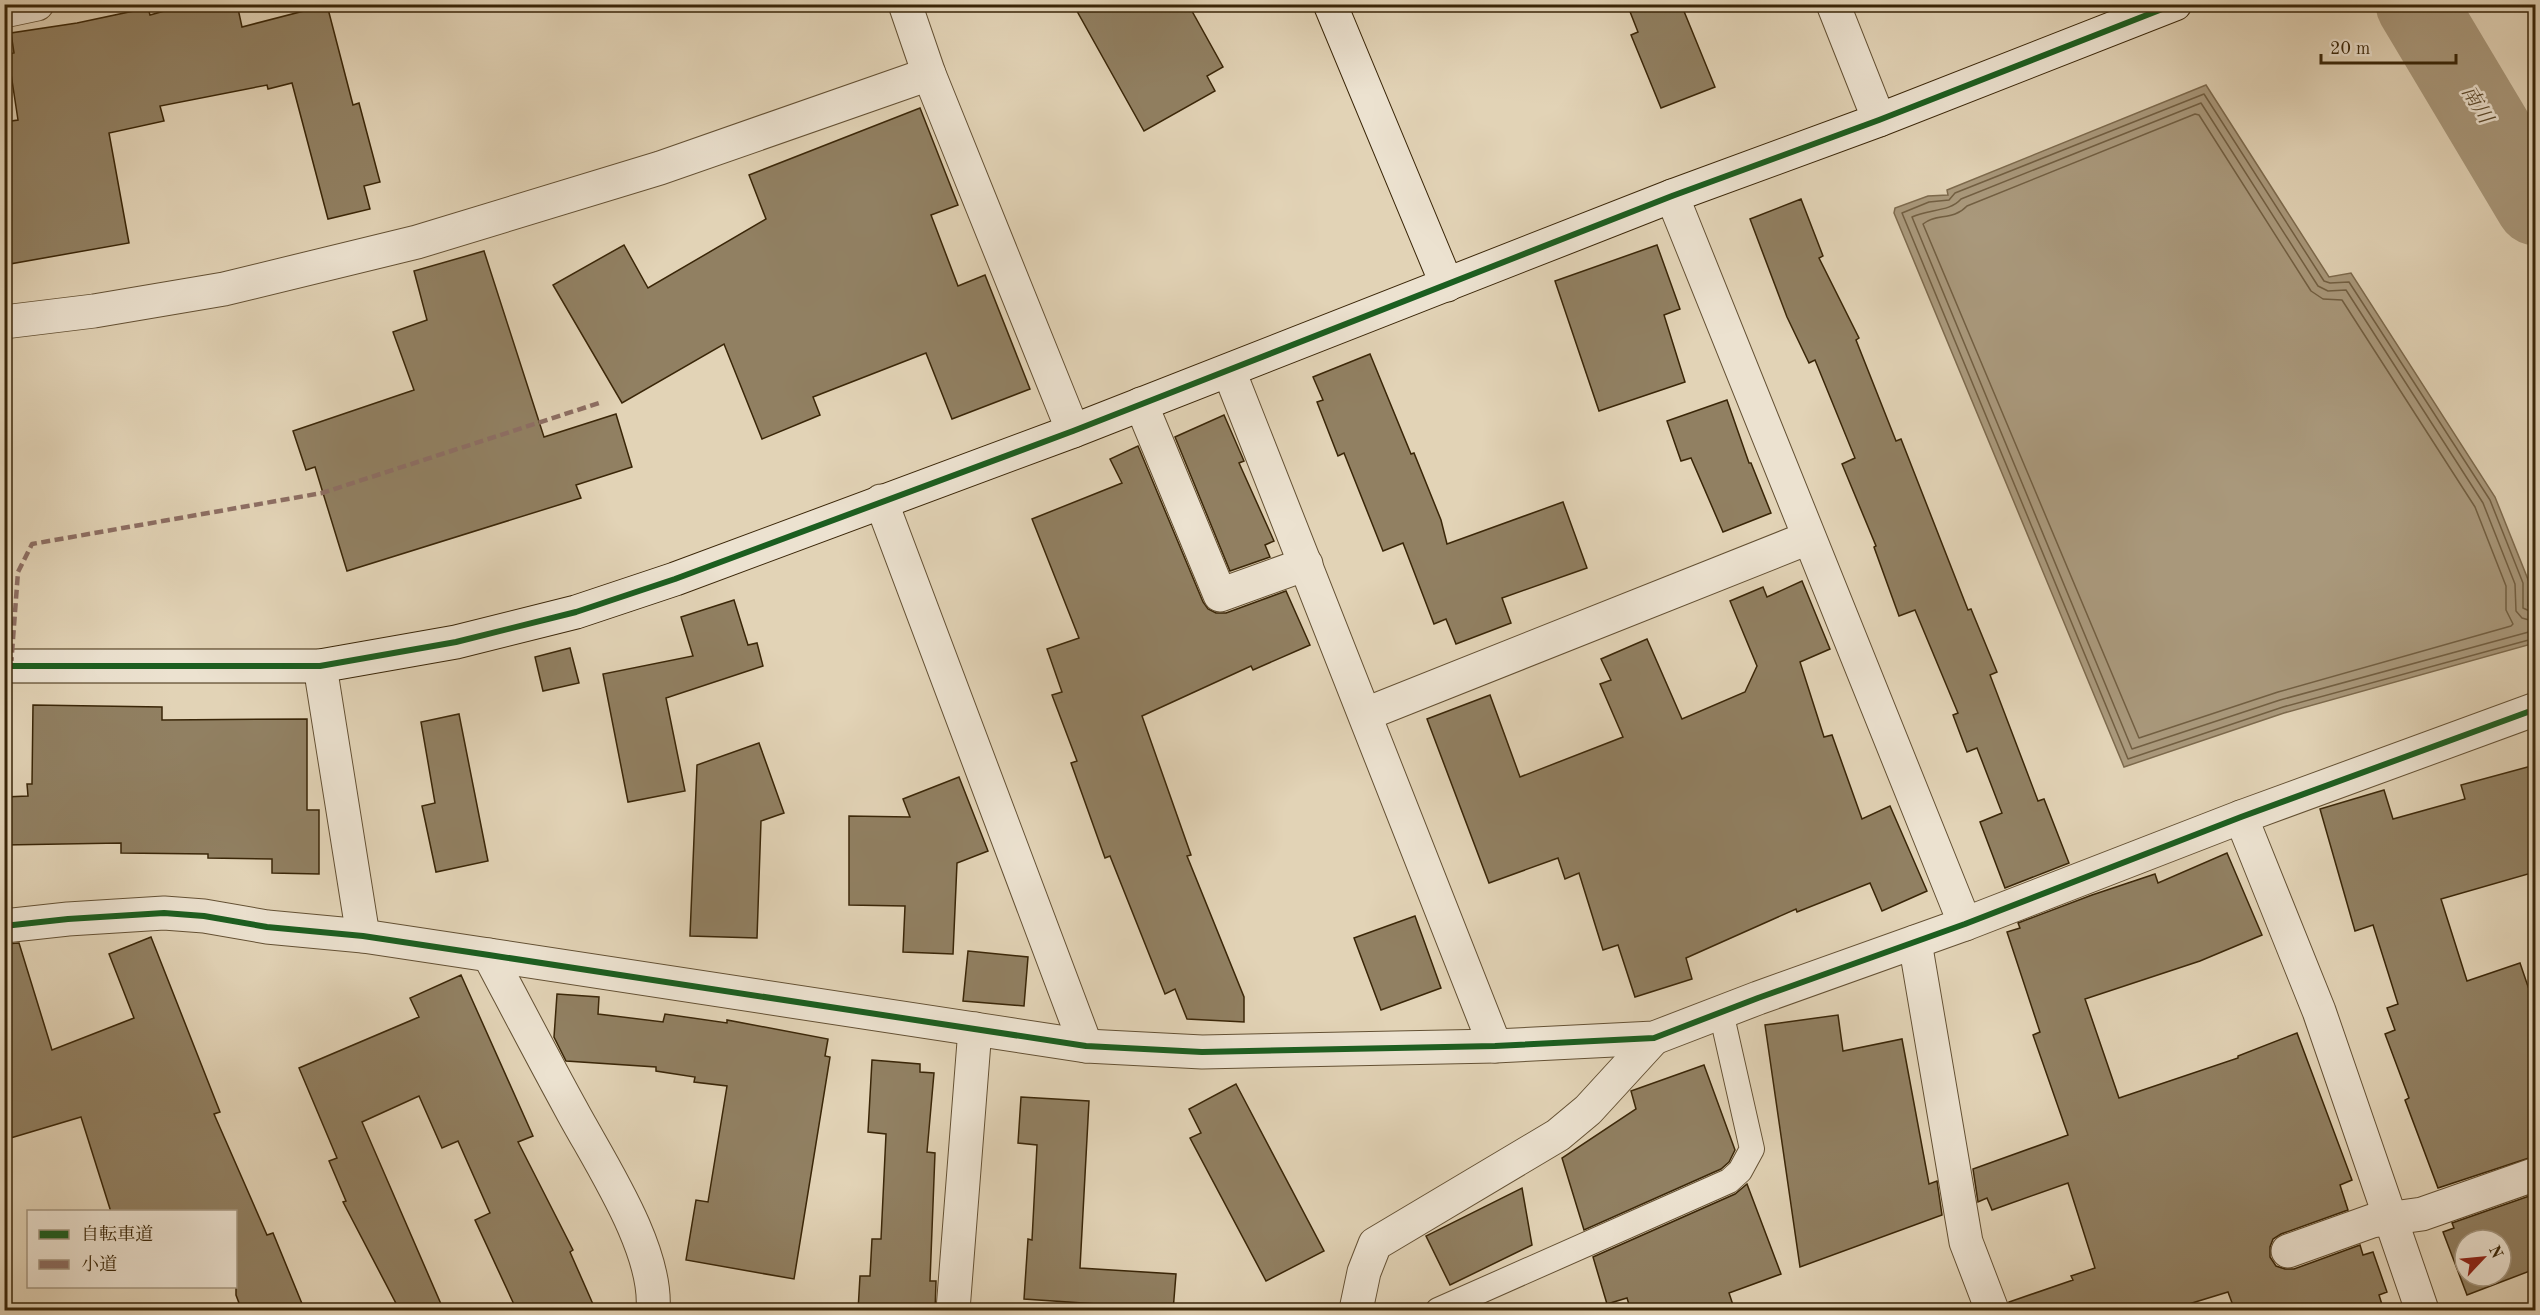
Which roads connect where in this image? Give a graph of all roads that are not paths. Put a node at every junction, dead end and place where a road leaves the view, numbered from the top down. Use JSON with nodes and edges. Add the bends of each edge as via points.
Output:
{"nodes":[{"id":1,"x":37,"y":4,"type":"edge"},
{"id":2,"x":905,"y":4,"type":"edge"},
{"id":3,"x":1330,"y":4,"type":"edge"},
{"id":4,"x":1833,"y":4,"type":"edge"},
{"id":5,"x":2175,"y":4,"type":"edge"},
{"id":6,"x":4,"y":11,"type":"edge"},
{"id":7,"x":929,"y":74,"type":"junction"},
{"id":8,"x":1879,"y":120,"type":"junction"},
{"id":9,"x":1672,"y":196,"type":"junction"},
{"id":10,"x":1448,"y":285,"type":"junction"},
{"id":11,"x":4,"y":322,"type":"edge"},
{"id":12,"x":1229,"y":371,"type":"junction"},
{"id":13,"x":1141,"y":404,"type":"junction"},
{"id":14,"x":1073,"y":431,"type":"junction"},
{"id":15,"x":881,"y":501,"type":"junction"},
{"id":16,"x":1808,"y":538,"type":"junction"},
{"id":17,"x":1306,"y":564,"type":"junction"},
{"id":18,"x":4,"y":666,"type":"edge"},
{"id":19,"x":320,"y":666,"type":"junction"},
{"id":20,"x":2535,"y":709,"type":"edge"},
{"id":21,"x":1366,"y":714,"type":"junction"},
{"id":22,"x":2241,"y":817,"type":"junction"},
{"id":23,"x":1965,"y":924,"type":"junction"},
{"id":24,"x":4,"y":926,"type":"edge"},
{"id":25,"x":363,"y":936,"type":"junction"},
{"id":26,"x":1915,"y":942,"type":"junction"},
{"id":27,"x":489,"y":955,"type":"junction"},
{"id":28,"x":1721,"y":1012,"type":"junction"},
{"id":29,"x":975,"y":1029,"type":"junction"},
{"id":30,"x":1654,"y":1038,"type":"junction"},
{"id":31,"x":1086,"y":1046,"type":"junction"},
{"id":32,"x":1495,"y":1046,"type":"junction"},
{"id":33,"x":2535,"y":1174,"type":"edge"},
{"id":34,"x":2390,"y":1217,"type":"junction"},
{"id":35,"x":2288,"y":1251,"type":"dead end"},
{"id":36,"x":653,"y":1311,"type":"edge"},
{"id":37,"x":953,"y":1311,"type":"edge"},
{"id":38,"x":1356,"y":1311,"type":"edge"},
{"id":39,"x":1438,"y":1311,"type":"edge"},
{"id":40,"x":1992,"y":1311,"type":"edge"},
{"id":41,"x":2422,"y":1311,"type":"edge"}],
"edges":[{"from":1,"to":6,"type":"street"},
{"from":2,"to":7,"type":"street"},
{"from":3,"to":10,"type":"street"},
{"from":4,"to":8,"type":"street"},
{"from":5,"to":8,"type":"street"},
{"from":7,"to":11,"type":"street","via":[[660,168],[417,242],[224,289]]},
{"from":7,"to":14,"type":"street"},
{"from":8,"to":9,"type":"street"},
{"from":9,"to":10,"type":"street"},
{"from":9,"to":16,"type":"street"},
{"from":10,"to":12,"type":"street"},
{"from":12,"to":13,"type":"street"},
{"from":12,"to":17,"type":"street"},
{"from":13,"to":14,"type":"street"},
{"from":13,"to":17,"type":"street","via":[[1220,595]]},
{"from":14,"to":15,"type":"street"},
{"from":15,"to":19,"type":"street","via":[[576,612],[447,644]]},
{"from":15,"to":31,"type":"street"},
{"from":16,"to":21,"type":"street"},
{"from":16,"to":23,"type":"street"},
{"from":17,"to":21,"type":"street"},
{"from":18,"to":19,"type":"street"},
{"from":19,"to":25,"type":"street"},
{"from":20,"to":22,"type":"street"},
{"from":21,"to":32,"type":"street"},
{"from":22,"to":23,"type":"street"},
{"from":22,"to":34,"type":"street","via":[[2319,1011]]},
{"from":23,"to":26,"type":"street"},
{"from":24,"to":25,"type":"street","via":[[164,913]]},
{"from":25,"to":27,"type":"street"},
{"from":26,"to":28,"type":"street"},
{"from":26,"to":40,"type":"street","via":[[1966,1242]]},
{"from":27,"to":29,"type":"street"},
{"from":27,"to":36,"type":"street","via":[[644,1251],[653,1289]]},
{"from":28,"to":30,"type":"street"},
{"from":28,"to":39,"type":"lane","via":[[1752,1149],[1740,1171],[1729,1181]]},
{"from":29,"to":31,"type":"street"},
{"from":29,"to":37,"type":"street"},
{"from":30,"to":32,"type":"street"},
{"from":30,"to":38,"type":"street","via":[[1574,1124],[1375,1244]]},
{"from":31,"to":32,"type":"street","via":[[1202,1052]]},
{"from":33,"to":34,"type":"street","via":[[2422,1214]]},
{"from":34,"to":35,"type":"street"},
{"from":34,"to":41,"type":"street"}]}
